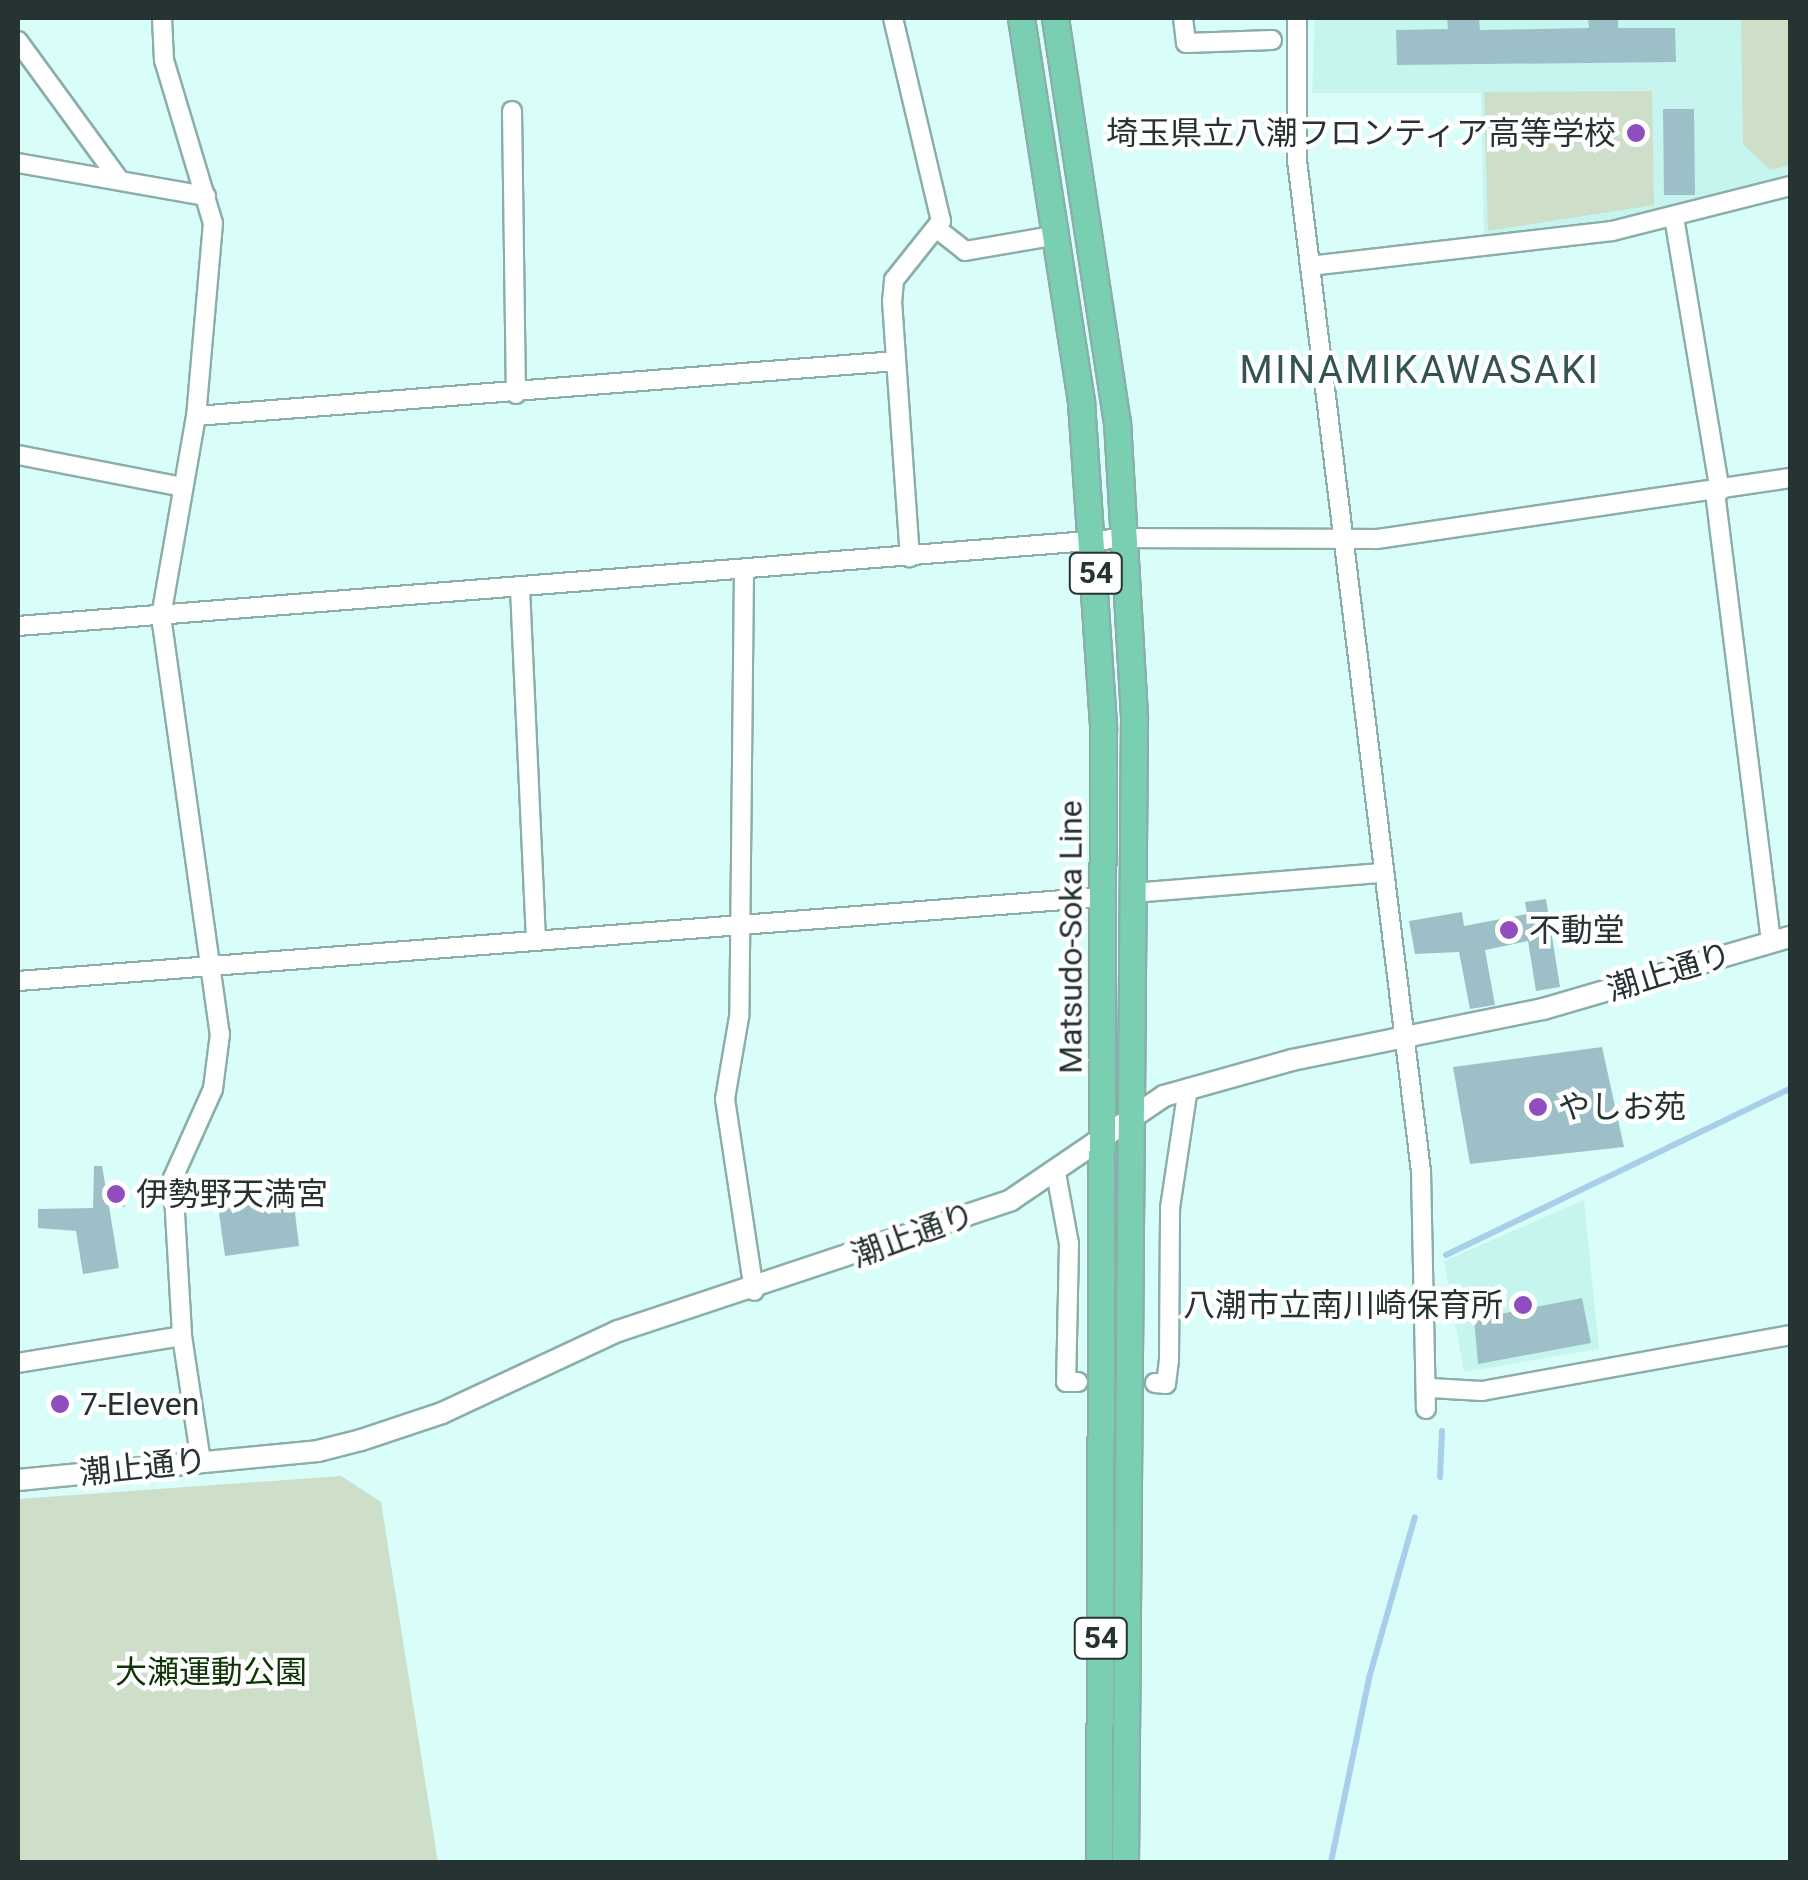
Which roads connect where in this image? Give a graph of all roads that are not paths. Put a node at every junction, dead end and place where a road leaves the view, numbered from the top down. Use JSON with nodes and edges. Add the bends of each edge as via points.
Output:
{"nodes":[{"id":1,"x":162,"y":18,"type":"edge"},
{"id":2,"x":893,"y":18,"type":"edge"},
{"id":3,"x":1021,"y":18,"type":"edge"},
{"id":4,"x":1054,"y":18,"type":"edge"},
{"id":5,"x":1183,"y":18,"type":"edge"},
{"id":6,"x":1297,"y":18,"type":"edge"},
{"id":7,"x":1272,"y":40,"type":"dead end"},
{"id":8,"x":18,"y":41,"type":"edge"},
{"id":9,"x":512,"y":111,"type":"dead end"},
{"id":10,"x":18,"y":163,"type":"edge"},
{"id":11,"x":120,"y":181,"type":"junction"},
{"id":12,"x":1790,"y":186,"type":"edge"},
{"id":13,"x":206,"y":196,"type":"junction"},
{"id":14,"x":1674,"y":217,"type":"junction"},
{"id":15,"x":936,"y":228,"type":"junction"},
{"id":16,"x":1060,"y":236,"type":"junction"},
{"id":17,"x":1310,"y":266,"type":"junction"},
{"id":18,"x":896,"y":361,"type":"junction"},
{"id":19,"x":516,"y":394,"type":"junction"},
{"id":20,"x":196,"y":416,"type":"junction"},
{"id":21,"x":18,"y":455,"type":"edge"},
{"id":22,"x":1790,"y":478,"type":"edge"},
{"id":23,"x":184,"y":487,"type":"junction"},
{"id":24,"x":1718,"y":492,"type":"junction"},
{"id":25,"x":1126,"y":538,"type":"junction"},
{"id":26,"x":1344,"y":540,"type":"junction"},
{"id":27,"x":1095,"y":541,"type":"junction"},
{"id":28,"x":910,"y":558,"type":"junction"},
{"id":29,"x":744,"y":571,"type":"junction"},
{"id":30,"x":520,"y":588,"type":"junction"},
{"id":31,"x":161,"y":616,"type":"junction"},
{"id":32,"x":18,"y":626,"type":"edge"},
{"id":33,"x":1382,"y":873,"type":"junction"},
{"id":34,"x":1132,"y":892,"type":"junction"},
{"id":35,"x":1103,"y":896,"type":"junction"},
{"id":36,"x":741,"y":922,"type":"junction"},
{"id":37,"x":536,"y":937,"type":"junction"},
{"id":38,"x":1781,"y":939,"type":"edge"},
{"id":39,"x":211,"y":964,"type":"junction"},
{"id":40,"x":18,"y":981,"type":"edge"},
{"id":41,"x":1403,"y":1038,"type":"junction"},
{"id":42,"x":1188,"y":1088,"type":"junction"},
{"id":43,"x":1134,"y":1113,"type":"junction"},
{"id":44,"x":1105,"y":1134,"type":"junction"},
{"id":45,"x":1056,"y":1173,"type":"junction"},
{"id":46,"x":754,"y":1291,"type":"junction"},
{"id":47,"x":1790,"y":1334,"type":"edge"},
{"id":48,"x":182,"y":1336,"type":"junction"},
{"id":49,"x":18,"y":1363,"type":"edge"},
{"id":50,"x":1078,"y":1382,"type":"dead end"},
{"id":51,"x":1155,"y":1384,"type":"dead end"},
{"id":52,"x":1430,"y":1388,"type":"junction"},
{"id":53,"x":1426,"y":1409,"type":"dead end"},
{"id":54,"x":201,"y":1461,"type":"junction"},
{"id":55,"x":18,"y":1480,"type":"edge"},
{"id":56,"x":1098,"y":1862,"type":"edge"},
{"id":57,"x":1125,"y":1862,"type":"edge"}],
"edges":[{"from":1,"to":13,"type":"street","via":[[164,60]]},
{"from":2,"to":15,"type":"street","via":[[941,221]]},
{"from":3,"to":16,"type":"main road","name":"Matsudo-Soka Line","number":"54"},
{"from":4,"to":25,"type":"main road","name":"Matsudo-Soka Line","number":"54","via":[[1102,288]]},
{"from":5,"to":7,"type":"street","via":[[1186,43]]},
{"from":6,"to":17,"type":"street","via":[[1297,160]]},
{"from":8,"to":11,"type":"street"},
{"from":9,"to":19,"type":"street"},
{"from":10,"to":11,"type":"street"},
{"from":11,"to":13,"type":"street"},
{"from":12,"to":14,"type":"street"},
{"from":13,"to":20,"type":"street","via":[[213,223]]},
{"from":14,"to":17,"type":"street"},
{"from":14,"to":24,"type":"street"},
{"from":15,"to":16,"type":"street","via":[[965,250]]},
{"from":15,"to":18,"type":"street","via":[[894,280]]},
{"from":16,"to":27,"type":"main road","name":"Matsudo-Soka Line","number":"54"},
{"from":17,"to":26,"type":"street"},
{"from":18,"to":19,"type":"street"},
{"from":18,"to":28,"type":"street"},
{"from":19,"to":20,"type":"street"},
{"from":20,"to":23,"type":"street"},
{"from":21,"to":23,"type":"street"},
{"from":22,"to":24,"type":"street"},
{"from":23,"to":31,"type":"street"},
{"from":24,"to":26,"type":"street"},
{"from":24,"to":38,"type":"street"},
{"from":25,"to":26,"type":"street"},
{"from":25,"to":27,"type":"street"},
{"from":25,"to":34,"type":"main road","name":"Matsudo-Soka Line","number":"54"},
{"from":26,"to":33,"type":"street"},
{"from":27,"to":28,"type":"street"},
{"from":27,"to":35,"type":"main road","name":"Matsudo-Soka Line","number":"54"},
{"from":28,"to":29,"type":"street"},
{"from":29,"to":30,"type":"street"},
{"from":29,"to":36,"type":"street"},
{"from":30,"to":31,"type":"street"},
{"from":30,"to":37,"type":"street"},
{"from":31,"to":32,"type":"street"},
{"from":31,"to":39,"type":"street"},
{"from":33,"to":34,"type":"street"},
{"from":33,"to":41,"type":"street"},
{"from":34,"to":43,"type":"main road","name":"Matsudo-Soka Line","number":"54"},
{"from":35,"to":36,"type":"street"},
{"from":35,"to":44,"type":"main road","name":"Matsudo-Soka Line","number":"54"},
{"from":36,"to":37,"type":"street"},
{"from":36,"to":46,"type":"street","via":[[726,1124]]},
{"from":37,"to":39,"type":"street"},
{"from":38,"to":41,"type":"street","name":"潮止通り","via":[[1554,1006]]},
{"from":39,"to":40,"type":"street"},
{"from":39,"to":48,"type":"street","via":[[218,1070],[173,1178]]},
{"from":41,"to":42,"type":"street","name":"潮止通り"},
{"from":41,"to":52,"type":"street","via":[[1422,1172]]},
{"from":42,"to":43,"type":"street","name":"潮止通り"},
{"from":42,"to":51,"type":"street","via":[[1170,1208],[1169,1361],[1166,1384]]},
{"from":43,"to":44,"type":"street","name":"潮止通り"},
{"from":43,"to":57,"type":"main road","name":"Matsudo-Soka Line","number":"54"},
{"from":44,"to":45,"type":"street","name":"潮止通り"},
{"from":44,"to":56,"type":"main road","name":"Matsudo-Soka Line","number":"54"},
{"from":45,"to":46,"type":"street","name":"潮止通り","via":[[1011,1200]]},
{"from":45,"to":50,"type":"street","via":[[1069,1244],[1066,1382]]},
{"from":46,"to":54,"type":"street","name":"潮止通り","via":[[618,1331],[457,1406],[361,1440]]},
{"from":47,"to":52,"type":"street","via":[[1482,1391]]},
{"from":48,"to":49,"type":"street"},
{"from":48,"to":54,"type":"street"},
{"from":52,"to":53,"type":"street"},
{"from":54,"to":55,"type":"street","name":"潮止通り"}]}
